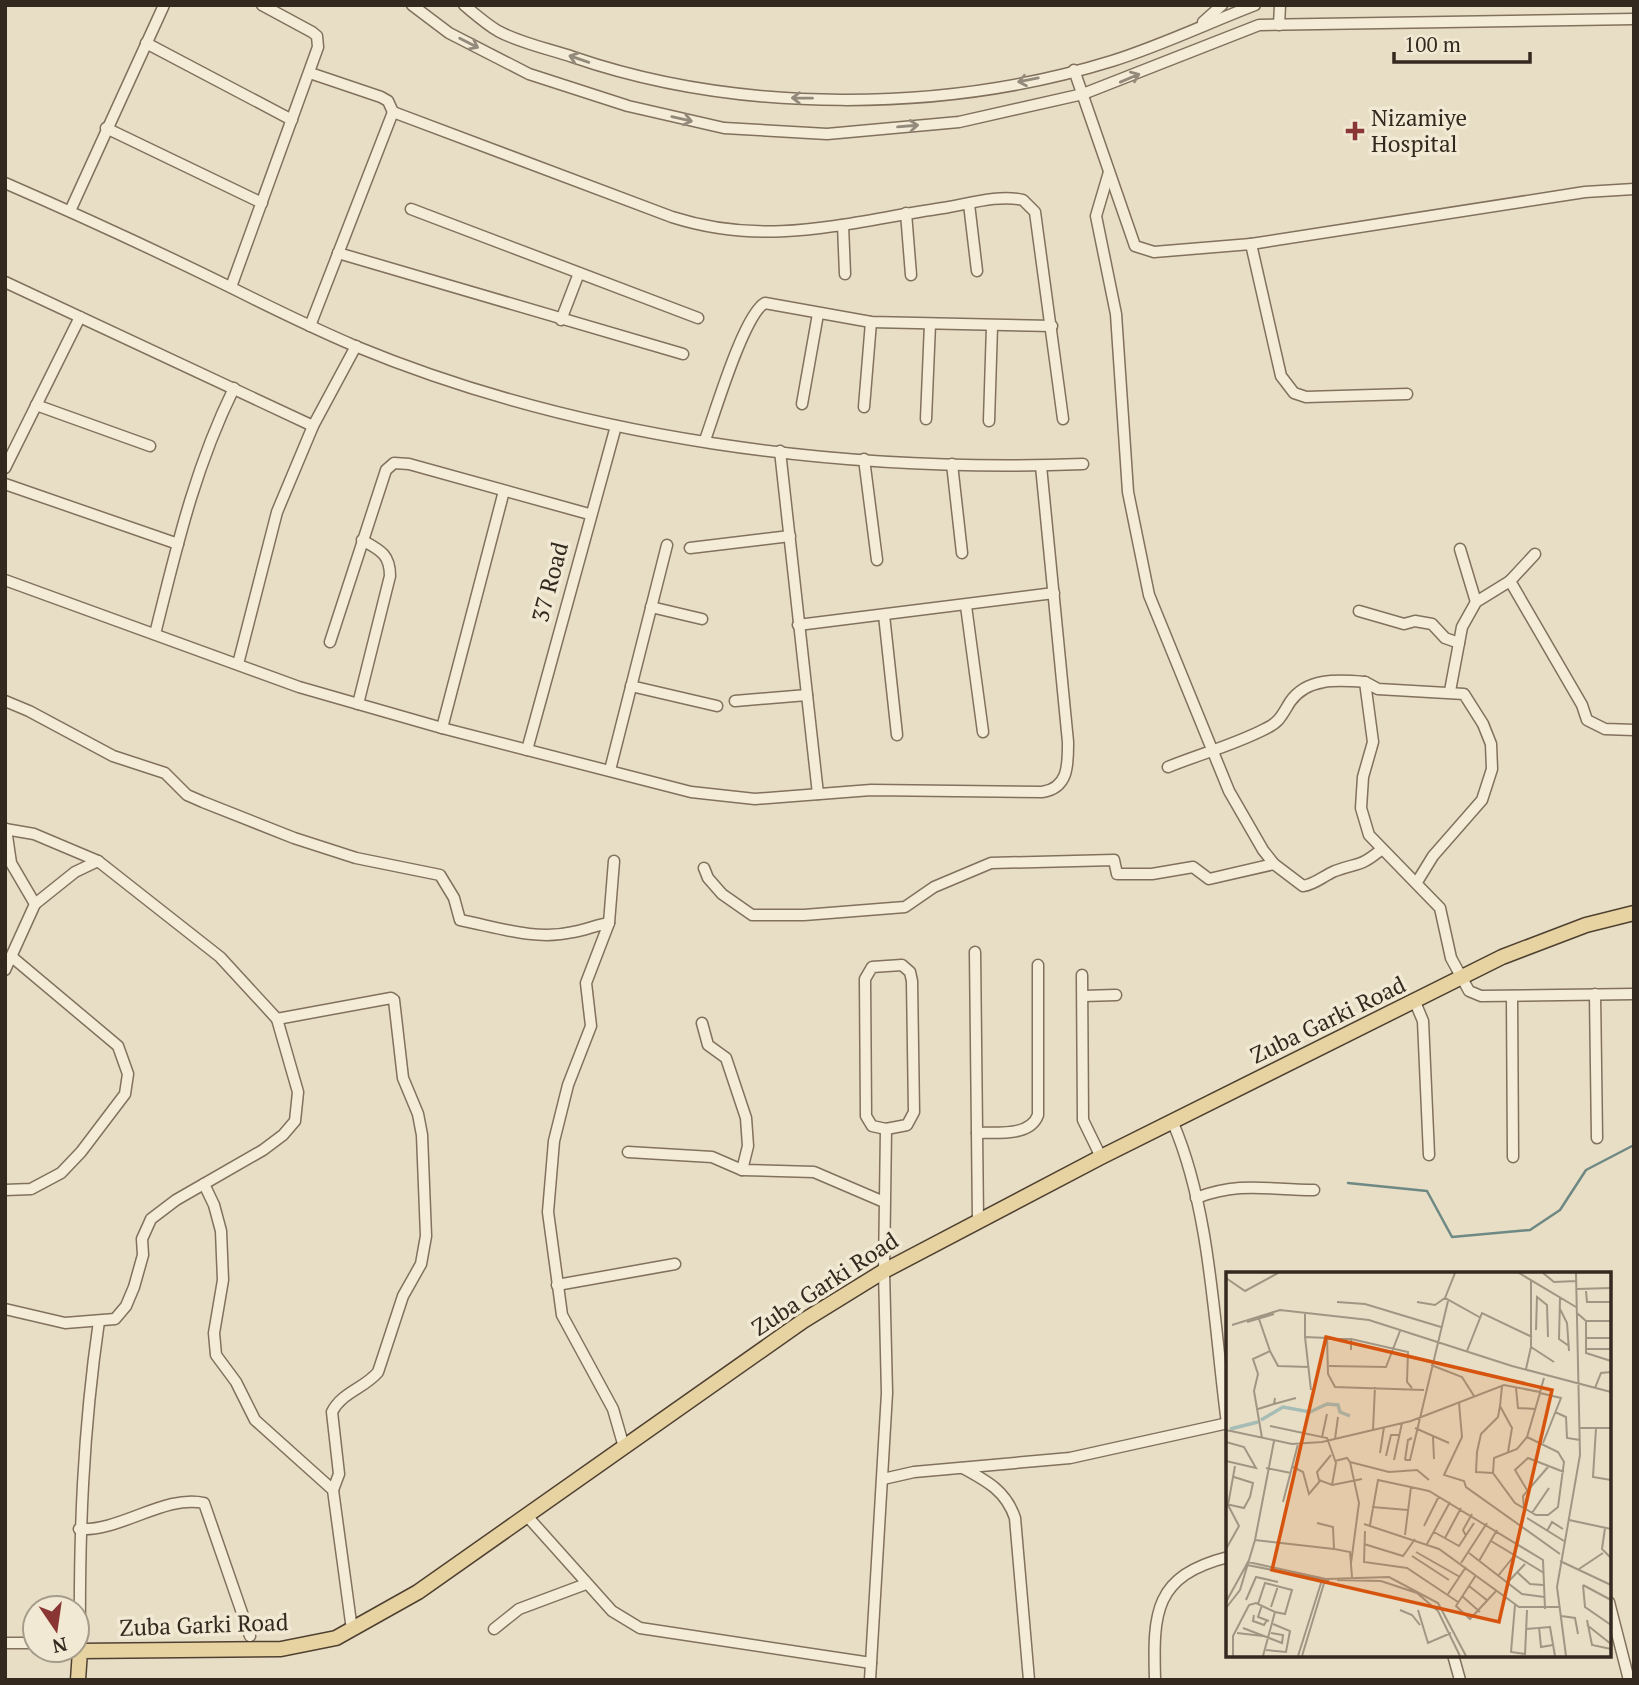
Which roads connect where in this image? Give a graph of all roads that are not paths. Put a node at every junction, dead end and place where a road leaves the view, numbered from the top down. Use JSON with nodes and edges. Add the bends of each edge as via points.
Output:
{"nodes":[{"id":1,"x":164,"y":5,"type":"edge"},
{"id":2,"x":262,"y":5,"type":"edge"},
{"id":3,"x":412,"y":5,"type":"edge"},
{"id":4,"x":464,"y":5,"type":"edge"},
{"id":5,"x":1222,"y":5,"type":"edge"},
{"id":6,"x":1258,"y":5,"type":"edge"},
{"id":7,"x":1280,"y":5,"type":"edge"},
{"id":8,"x":1634,"y":19,"type":"edge"},
{"id":9,"x":1259,"y":25,"type":"junction"},
{"id":10,"x":1279,"y":25,"type":"junction"},
{"id":11,"x":1195,"y":29,"type":"junction"},
{"id":12,"x":146,"y":43,"type":"junction"},
{"id":13,"x":1074,"y":70,"type":"junction"},
{"id":14,"x":310,"y":73,"type":"junction"},
{"id":15,"x":1083,"y":94,"type":"junction"},
{"id":16,"x":393,"y":112,"type":"junction"},
{"id":17,"x":292,"y":120,"type":"junction"},
{"id":18,"x":106,"y":128,"type":"junction"},
{"id":19,"x":1109,"y":172,"type":"junction"},
{"id":20,"x":5,"y":183,"type":"edge"},
{"id":21,"x":1634,"y":189,"type":"edge"},
{"id":22,"x":262,"y":203,"type":"junction"},
{"id":23,"x":969,"y":204,"type":"junction"},
{"id":24,"x":411,"y":209,"type":"dead end"},
{"id":25,"x":69,"y":211,"type":"junction"},
{"id":26,"x":906,"y":213,"type":"junction"},
{"id":27,"x":843,"y":225,"type":"junction"},
{"id":28,"x":1251,"y":244,"type":"junction"},
{"id":29,"x":338,"y":253,"type":"junction"},
{"id":30,"x":977,"y":271,"type":"dead end"},
{"id":31,"x":579,"y":273,"type":"junction"},
{"id":32,"x":845,"y":274,"type":"dead end"},
{"id":33,"x":911,"y":275,"type":"dead end"},
{"id":34,"x":6,"y":283,"type":"edge"},
{"id":35,"x":231,"y":287,"type":"junction"},
{"id":36,"x":818,"y":314,"type":"junction"},
{"id":37,"x":80,"y":317,"type":"junction"},
{"id":38,"x":698,"y":318,"type":"dead end"},
{"id":39,"x":561,"y":320,"type":"junction"},
{"id":40,"x":871,"y":322,"type":"junction"},
{"id":41,"x":930,"y":324,"type":"junction"},
{"id":42,"x":310,"y":326,"type":"junction"},
{"id":43,"x":992,"y":326,"type":"junction"},
{"id":44,"x":1052,"y":326,"type":"junction"},
{"id":45,"x":356,"y":346,"type":"junction"},
{"id":46,"x":684,"y":354,"type":"dead end"},
{"id":47,"x":234,"y":388,"type":"junction"},
{"id":48,"x":1407,"y":394,"type":"dead end"},
{"id":49,"x":802,"y":404,"type":"dead end"},
{"id":50,"x":36,"y":405,"type":"junction"},
{"id":51,"x":864,"y":407,"type":"dead end"},
{"id":52,"x":926,"y":419,"type":"dead end"},
{"id":53,"x":1063,"y":419,"type":"dead end"},
{"id":54,"x":989,"y":421,"type":"dead end"},
{"id":55,"x":313,"y":426,"type":"junction"},
{"id":56,"x":616,"y":426,"type":"junction"},
{"id":57,"x":705,"y":440,"type":"junction"},
{"id":58,"x":150,"y":446,"type":"dead end"},
{"id":59,"x":780,"y":451,"type":"junction"},
{"id":60,"x":864,"y":459,"type":"junction"},
{"id":61,"x":952,"y":464,"type":"junction"},
{"id":62,"x":1083,"y":464,"type":"dead end"},
{"id":63,"x":1041,"y":466,"type":"junction"},
{"id":64,"x":5,"y":468,"type":"edge"},
{"id":65,"x":5,"y":484,"type":"edge"},
{"id":66,"x":505,"y":491,"type":"junction"},
{"id":67,"x":589,"y":514,"type":"junction"},
{"id":68,"x":790,"y":536,"type":"junction"},
{"id":69,"x":362,"y":540,"type":"junction"},
{"id":70,"x":178,"y":544,"type":"junction"},
{"id":71,"x":667,"y":545,"type":"dead end"},
{"id":72,"x":690,"y":548,"type":"dead end"},
{"id":73,"x":1460,"y":549,"type":"dead end"},
{"id":74,"x":962,"y":553,"type":"dead end"},
{"id":75,"x":1535,"y":554,"type":"dead end"},
{"id":76,"x":877,"y":560,"type":"dead end"},
{"id":77,"x":5,"y":580,"type":"edge"},
{"id":78,"x":1510,"y":581,"type":"junction"},
{"id":79,"x":1054,"y":593,"type":"junction"},
{"id":80,"x":1476,"y":602,"type":"junction"},
{"id":81,"x":966,"y":606,"type":"junction"},
{"id":82,"x":652,"y":607,"type":"junction"},
{"id":83,"x":1359,"y":611,"type":"dead end"},
{"id":84,"x":884,"y":615,"type":"junction"},
{"id":85,"x":702,"y":619,"type":"dead end"},
{"id":86,"x":798,"y":625,"type":"junction"},
{"id":87,"x":155,"y":634,"type":"junction"},
{"id":88,"x":330,"y":642,"type":"dead end"},
{"id":89,"x":1459,"y":643,"type":"junction"},
{"id":90,"x":238,"y":664,"type":"junction"},
{"id":91,"x":1365,"y":682,"type":"junction"},
{"id":92,"x":631,"y":685,"type":"junction"},
{"id":93,"x":1450,"y":691,"type":"junction"},
{"id":94,"x":807,"y":695,"type":"junction"},
{"id":95,"x":5,"y":701,"type":"edge"},
{"id":96,"x":735,"y":701,"type":"dead end"},
{"id":97,"x":358,"y":704,"type":"junction"},
{"id":98,"x":717,"y":706,"type":"dead end"},
{"id":99,"x":442,"y":728,"type":"junction"},
{"id":100,"x":1634,"y":730,"type":"edge"},
{"id":101,"x":983,"y":732,"type":"dead end"},
{"id":102,"x":897,"y":735,"type":"dead end"},
{"id":103,"x":1213,"y":749,"type":"junction"},
{"id":104,"x":527,"y":750,"type":"junction"},
{"id":105,"x":1168,"y":768,"type":"dead end"},
{"id":106,"x":610,"y":770,"type":"junction"},
{"id":107,"x":818,"y":794,"type":"junction"},
{"id":108,"x":6,"y":829,"type":"edge"},
{"id":109,"x":1382,"y":849,"type":"junction"},
{"id":110,"x":614,"y":860,"type":"dead end"},
{"id":111,"x":98,"y":861,"type":"junction"},
{"id":112,"x":1274,"y":864,"type":"junction"},
{"id":113,"x":704,"y":868,"type":"dead end"},
{"id":114,"x":1417,"y":882,"type":"junction"},
{"id":115,"x":35,"y":904,"type":"junction"},
{"id":116,"x":1634,"y":913,"type":"edge"},
{"id":117,"x":609,"y":923,"type":"junction"},
{"id":118,"x":975,"y":952,"type":"dead end"},
{"id":119,"x":12,"y":957,"type":"junction"},
{"id":120,"x":1038,"y":965,"type":"dead end"},
{"id":121,"x":5,"y":970,"type":"edge"},
{"id":122,"x":1082,"y":975,"type":"dead end"},
{"id":123,"x":1461,"y":978,"type":"junction"},
{"id":124,"x":1595,"y":994,"type":"junction"},
{"id":125,"x":1634,"y":994,"type":"edge"},
{"id":126,"x":1116,"y":995,"type":"dead end"},
{"id":127,"x":1083,"y":996,"type":"junction"},
{"id":128,"x":1512,"y":996,"type":"junction"},
{"id":129,"x":1415,"y":1002,"type":"junction"},
{"id":130,"x":277,"y":1019,"type":"junction"},
{"id":131,"x":702,"y":1023,"type":"dead end"},
{"id":132,"x":1172,"y":1122,"type":"junction"},
{"id":133,"x":886,"y":1129,"type":"junction"},
{"id":134,"x":977,"y":1133,"type":"junction"},
{"id":135,"x":1597,"y":1138,"type":"dead end"},
{"id":136,"x":628,"y":1152,"type":"dead end"},
{"id":137,"x":1429,"y":1155,"type":"dead end"},
{"id":138,"x":1101,"y":1157,"type":"junction"},
{"id":139,"x":1513,"y":1157,"type":"dead end"},
{"id":140,"x":742,"y":1170,"type":"junction"},
{"id":141,"x":204,"y":1184,"type":"junction"},
{"id":142,"x":5,"y":1190,"type":"edge"},
{"id":143,"x":1314,"y":1190,"type":"dead end"},
{"id":144,"x":1196,"y":1198,"type":"junction"},
{"id":145,"x":884,"y":1202,"type":"junction"},
{"id":146,"x":978,"y":1220,"type":"junction"},
{"id":147,"x":675,"y":1264,"type":"dead end"},
{"id":148,"x":884,"y":1271,"type":"junction"},
{"id":149,"x":557,"y":1285,"type":"junction"},
{"id":150,"x":5,"y":1309,"type":"edge"},
{"id":151,"x":99,"y":1321,"type":"junction"},
{"id":152,"x":1226,"y":1416,"type":"edge"},
{"id":153,"x":1226,"y":1423,"type":"edge"},
{"id":154,"x":624,"y":1447,"type":"junction"},
{"id":155,"x":963,"y":1468,"type":"junction"},
{"id":156,"x":883,"y":1479,"type":"junction"},
{"id":157,"x":333,"y":1490,"type":"junction"},
{"id":158,"x":527,"y":1516,"type":"junction"},
{"id":159,"x":79,"y":1529,"type":"junction"},
{"id":160,"x":1226,"y":1558,"type":"edge"},
{"id":161,"x":586,"y":1584,"type":"junction"},
{"id":162,"x":79,"y":1594,"type":"edge"},
{"id":163,"x":1611,"y":1610,"type":"edge"},
{"id":164,"x":494,"y":1629,"type":"dead end"},
{"id":165,"x":352,"y":1630,"type":"junction"},
{"id":166,"x":250,"y":1636,"type":"dead end"},
{"id":167,"x":91,"y":1646,"type":"edge"},
{"id":168,"x":1621,"y":1649,"type":"junction"},
{"id":169,"x":1454,"y":1657,"type":"edge"},
{"id":170,"x":1634,"y":1659,"type":"edge"},
{"id":171,"x":871,"y":1663,"type":"junction"},
{"id":172,"x":870,"y":1680,"type":"edge"},
{"id":173,"x":1029,"y":1680,"type":"edge"},
{"id":174,"x":1155,"y":1680,"type":"edge"},
{"id":175,"x":1460,"y":1680,"type":"edge"},
{"id":176,"x":1629,"y":1680,"type":"edge"}],
"edges":[{"from":1,"to":12,"type":"street"},
{"from":2,"to":14,"type":"street","via":[[317,36]]},
{"from":3,"to":15,"type":"street","one_way":true,"via":[[449,33],[529,74],[628,106],[724,128],[827,134],[959,122]]},
{"from":13,"to":4,"type":"street","one_way":true,"via":[[953,92],[873,99],[763,97],[608,69],[499,32]]},
{"from":5,"to":11,"type":"street"},
{"from":6,"to":9,"type":"street"},
{"from":6,"to":11,"type":"street"},
{"from":7,"to":10,"type":"street"},
{"from":8,"to":10,"type":"street"},
{"from":9,"to":10,"type":"street"},
{"from":15,"to":9,"type":"street","one_way":true},
{"from":11,"to":13,"type":"street","via":[[1112,61]]},
{"from":12,"to":17,"type":"street"},
{"from":12,"to":18,"type":"street"},
{"from":13,"to":15,"type":"street"},
{"from":14,"to":16,"type":"street","via":[[381,97]]},
{"from":14,"to":17,"type":"street"},
{"from":15,"to":19,"type":"street"},
{"from":16,"to":27,"type":"street","via":[[694,224],[776,234]]},
{"from":16,"to":29,"type":"street"},
{"from":17,"to":22,"type":"street"},
{"from":18,"to":22,"type":"street"},
{"from":18,"to":25,"type":"street"},
{"from":19,"to":28,"type":"street","via":[[1131,238],[1141,250],[1154,253]]},
{"from":19,"to":103,"type":"street","via":[[1096,216],[1116,314],[1124,458],[1136,537],[1149,595]]},
{"from":20,"to":25,"type":"street"},
{"from":21,"to":28,"type":"street","via":[[1585,192]]},
{"from":22,"to":35,"type":"street"},
{"from":23,"to":26,"type":"street"},
{"from":23,"to":30,"type":"street"},
{"from":23,"to":44,"type":"street","via":[[1015,198],[1035,212]]},
{"from":24,"to":31,"type":"street"},
{"from":25,"to":35,"type":"street"},
{"from":26,"to":27,"type":"street"},
{"from":26,"to":33,"type":"street"},
{"from":27,"to":32,"type":"street"},
{"from":28,"to":48,"type":"street","via":[[1281,376],[1294,393],[1306,397]]},
{"from":29,"to":39,"type":"street"},
{"from":29,"to":42,"type":"street"},
{"from":31,"to":38,"type":"street"},
{"from":31,"to":39,"type":"street"},
{"from":34,"to":37,"type":"street"},
{"from":35,"to":42,"type":"street"},
{"from":36,"to":40,"type":"street"},
{"from":36,"to":49,"type":"street"},
{"from":36,"to":57,"type":"street","via":[[776,303],[759,306]]},
{"from":37,"to":47,"type":"street"},
{"from":37,"to":50,"type":"street"},
{"from":39,"to":46,"type":"street"},
{"from":40,"to":41,"type":"street"},
{"from":40,"to":51,"type":"street"},
{"from":41,"to":43,"type":"street"},
{"from":41,"to":52,"type":"street"},
{"from":42,"to":45,"type":"street"},
{"from":43,"to":44,"type":"street"},
{"from":43,"to":54,"type":"street"},
{"from":44,"to":53,"type":"street"},
{"from":45,"to":55,"type":"street"},
{"from":45,"to":56,"type":"street","via":[[527,405]]},
{"from":47,"to":55,"type":"street"},
{"from":47,"to":70,"type":"street","via":[[201,462]]},
{"from":50,"to":58,"type":"street"},
{"from":50,"to":64,"type":"street"},
{"from":55,"to":90,"type":"street","via":[[277,512]]},
{"from":56,"to":57,"type":"street"},
{"from":56,"to":67,"type":"street","name":"37 Road"},
{"from":57,"to":59,"type":"street"},
{"from":59,"to":60,"type":"street"},
{"from":59,"to":68,"type":"street"},
{"from":60,"to":61,"type":"street"},
{"from":60,"to":76,"type":"street"},
{"from":61,"to":63,"type":"street"},
{"from":61,"to":74,"type":"street"},
{"from":62,"to":63,"type":"street"},
{"from":63,"to":79,"type":"street"},
{"from":65,"to":70,"type":"street"},
{"from":66,"to":67,"type":"street"},
{"from":66,"to":69,"type":"street","via":[[394,463],[386,470]]},
{"from":66,"to":99,"type":"street"},
{"from":67,"to":104,"type":"street","name":"37 Road"},
{"from":68,"to":72,"type":"street"},
{"from":68,"to":86,"type":"street"},
{"from":69,"to":88,"type":"street"},
{"from":69,"to":97,"type":"street","via":[[385,553],[390,576]]},
{"from":70,"to":87,"type":"street"},
{"from":71,"to":82,"type":"street"},
{"from":73,"to":80,"type":"street"},
{"from":75,"to":78,"type":"street"},
{"from":77,"to":87,"type":"street"},
{"from":78,"to":80,"type":"street"},
{"from":78,"to":100,"type":"street","via":[[1587,719],[1605,729]]},
{"from":79,"to":81,"type":"street"},
{"from":79,"to":107,"type":"street","via":[[1068,742],[1065,777],[1058,787],[1042,792],[871,790]]},
{"from":80,"to":89,"type":"street","via":[[1462,626]]},
{"from":81,"to":84,"type":"street"},
{"from":81,"to":101,"type":"street"},
{"from":82,"to":85,"type":"street"},
{"from":82,"to":92,"type":"street"},
{"from":83,"to":89,"type":"street","via":[[1404,624],[1432,624],[1445,638]]},
{"from":84,"to":86,"type":"street"},
{"from":84,"to":102,"type":"street"},
{"from":86,"to":94,"type":"street"},
{"from":87,"to":90,"type":"street"},
{"from":89,"to":93,"type":"street"},
{"from":90,"to":97,"type":"street"},
{"from":91,"to":93,"type":"street","via":[[1378,689],[1427,694]]},
{"from":91,"to":103,"type":"street","via":[[1332,680],[1309,685],[1292,699],[1282,719]]},
{"from":91,"to":109,"type":"street","via":[[1373,742],[1363,777],[1361,808],[1368,835]]},
{"from":92,"to":98,"type":"street"},
{"from":92,"to":106,"type":"street"},
{"from":93,"to":114,"type":"street","via":[[1464,694],[1483,724],[1491,744],[1492,769],[1482,800]]},
{"from":94,"to":96,"type":"street"},
{"from":94,"to":107,"type":"street"},
{"from":95,"to":117,"type":"street","via":[[113,756],[165,773],[187,795],[203,802],[356,858],[440,875],[460,920],[510,933],[537,934]]},
{"from":97,"to":99,"type":"street"},
{"from":99,"to":104,"type":"street"},
{"from":103,"to":105,"type":"street"},
{"from":103,"to":112,"type":"street","via":[[1229,792]]},
{"from":104,"to":106,"type":"street"},
{"from":106,"to":107,"type":"street","via":[[727,797]]},
{"from":108,"to":111,"type":"street","via":[[34,834]]},
{"from":108,"to":115,"type":"street","via":[[11,863]]},
{"from":109,"to":112,"type":"street","via":[[1362,866],[1333,872],[1303,886]]},
{"from":109,"to":114,"type":"street"},
{"from":110,"to":117,"type":"street"},
{"from":111,"to":115,"type":"street","via":[[75,872]]},
{"from":111,"to":130,"type":"street","via":[[220,957]]},
{"from":112,"to":113,"type":"street","via":[[1209,879],[1193,867],[1117,874],[1114,860],[991,863],[934,887],[905,907],[804,915],[752,915],[723,894]]},
{"from":114,"to":123,"type":"street","via":[[1440,908],[1446,945]]},
{"from":115,"to":119,"type":"street"},
{"from":116,"to":123,"type":"main road","name":"Zuba Garki Road","via":[[1548,939]]},
{"from":117,"to":149,"type":"street","via":[[586,983],[591,1026],[568,1085],[553,1151],[548,1212]]},
{"from":118,"to":134,"type":"street"},
{"from":119,"to":121,"type":"street"},
{"from":119,"to":142,"type":"street","via":[[118,1046],[128,1074],[125,1094],[61,1173],[31,1189]]},
{"from":120,"to":134,"type":"street","via":[[1038,1115],[1027,1128]]},
{"from":122,"to":127,"type":"street"},
{"from":123,"to":128,"type":"street","via":[[1475,995]]},
{"from":123,"to":129,"type":"main road","name":"Zuba Garki Road"},
{"from":124,"to":125,"type":"street"},
{"from":124,"to":128,"type":"street"},
{"from":124,"to":135,"type":"street"},
{"from":126,"to":127,"type":"street"},
{"from":127,"to":138,"type":"street","via":[[1083,1120]]},
{"from":128,"to":139,"type":"street"},
{"from":129,"to":132,"type":"main road","name":"Zuba Garki Road"},
{"from":129,"to":137,"type":"street","via":[[1423,1021]]},
{"from":130,"to":141,"type":"street","via":[[298,1092],[295,1121],[263,1150]]},
{"from":130,"to":157,"type":"street","via":[[394,1000],[403,1078],[422,1135],[426,1236],[421,1264],[403,1296],[378,1372],[345,1395],[332,1412],[339,1474]]},
{"from":131,"to":140,"type":"street","via":[[708,1045],[726,1058],[746,1118],[748,1146]]},
{"from":132,"to":138,"type":"main road","name":"Zuba Garki Road"},
{"from":132,"to":144,"type":"street"},
{"from":133,"to":133,"type":"street","via":[[872,1126],[866,1116],[865,979],[872,967],[902,965],[912,981],[914,1112],[906,1125]]},
{"from":133,"to":145,"type":"street"},
{"from":134,"to":146,"type":"street"},
{"from":136,"to":140,"type":"street","via":[[712,1157]]},
{"from":138,"to":146,"type":"main road","name":"Zuba Garki Road"},
{"from":140,"to":145,"type":"street","via":[[814,1172]]},
{"from":141,"to":151,"type":"street","via":[[151,1219],[126,1306],[115,1319]]},
{"from":141,"to":157,"type":"street","via":[[221,1231],[223,1280],[214,1333],[216,1355],[255,1420]]},
{"from":143,"to":144,"type":"street","via":[[1232,1186]]},
{"from":144,"to":152,"type":"street"},
{"from":145,"to":148,"type":"street"},
{"from":146,"to":148,"type":"main road","name":"Zuba Garki Road"},
{"from":147,"to":149,"type":"street"},
{"from":148,"to":154,"type":"main road","name":"Zuba Garki Road","via":[[803,1321]]},
{"from":148,"to":156,"type":"street","via":[[887,1393]]},
{"from":149,"to":154,"type":"street","via":[[565,1323],[613,1409]]},
{"from":150,"to":151,"type":"street","via":[[65,1323]]},
{"from":151,"to":159,"type":"street","via":[[82,1456]]},
{"from":153,"to":155,"type":"street","via":[[1070,1458]]},
{"from":154,"to":158,"type":"main road","name":"Zuba Garki Road"},
{"from":155,"to":156,"type":"street"},
{"from":155,"to":173,"type":"street","via":[[993,1484],[1015,1518]]},
{"from":156,"to":171,"type":"street"},
{"from":157,"to":165,"type":"street"},
{"from":158,"to":161,"type":"street"},
{"from":158,"to":165,"type":"main road","name":"Zuba Garki Road","via":[[418,1592]]},
{"from":159,"to":162,"type":"street"},
{"from":159,"to":166,"type":"street","via":[[104,1529],[172,1506],[204,1503]]},
{"from":160,"to":174,"type":"street","via":[[1179,1577],[1165,1592],[1156,1612]]},
{"from":161,"to":164,"type":"street","via":[[519,1609]]},
{"from":161,"to":171,"type":"street","via":[[612,1611],[640,1628]]},
{"from":163,"to":168,"type":"street"},
{"from":165,"to":167,"type":"main road","name":"Zuba Garki Road","via":[[336,1638],[281,1649]]},
{"from":168,"to":170,"type":"street"},
{"from":168,"to":176,"type":"street"},
{"from":169,"to":175,"type":"street"},
{"from":171,"to":172,"type":"street"}]}
